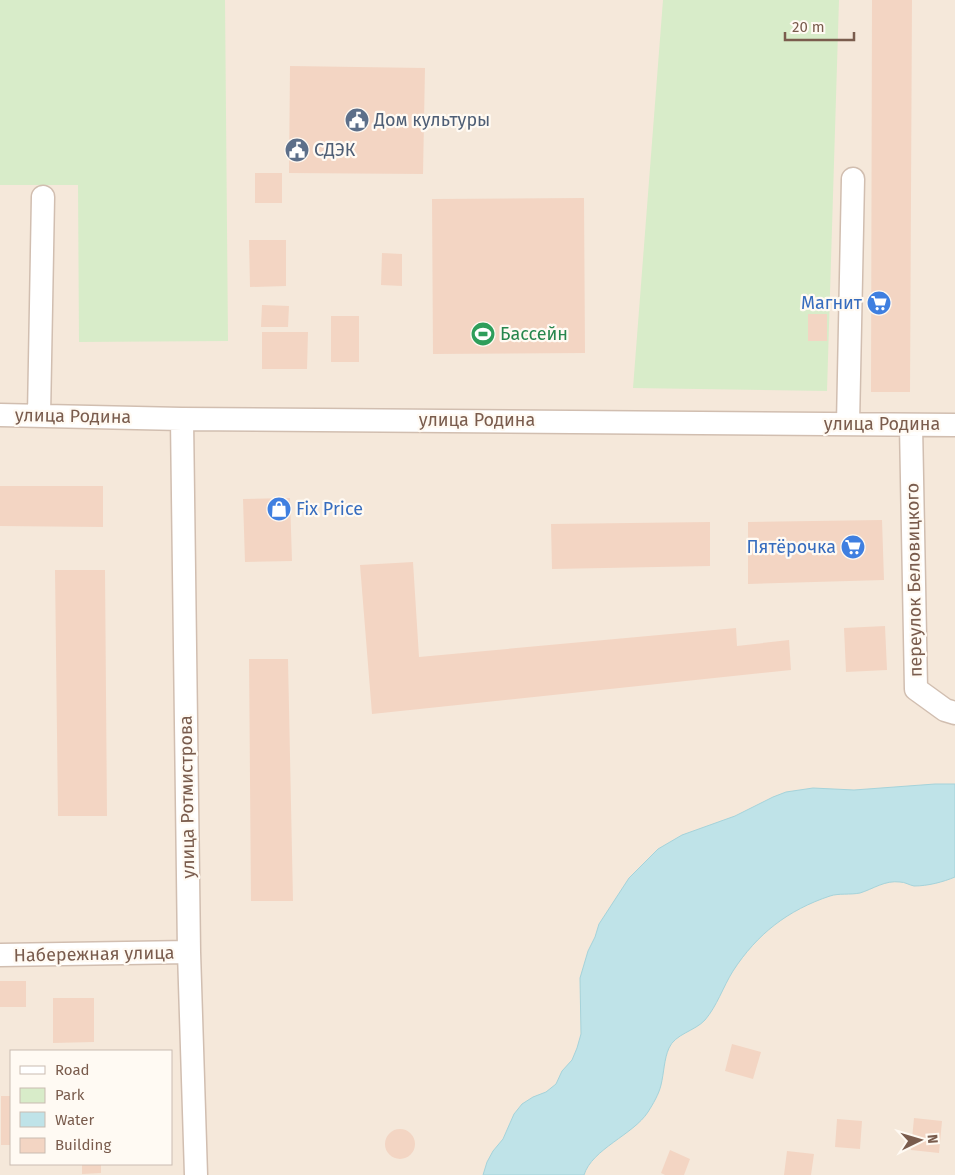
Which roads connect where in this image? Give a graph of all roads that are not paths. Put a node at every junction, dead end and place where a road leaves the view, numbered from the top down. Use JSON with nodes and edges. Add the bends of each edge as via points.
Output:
{"nodes":[{"id":1,"x":853,"y":179,"type":"dead end"},
{"id":2,"x":44,"y":197,"type":"dead end"},
{"id":3,"x":0,"y":415,"type":"edge"},
{"id":4,"x":39,"y":416,"type":"junction"},
{"id":5,"x":182,"y":419,"type":"junction"},
{"id":6,"x":848,"y":424,"type":"junction"},
{"id":7,"x":911,"y":425,"type":"junction"},
{"id":8,"x":955,"y":425,"type":"edge"},
{"id":9,"x":955,"y":713,"type":"edge"},
{"id":10,"x":189,"y":952,"type":"junction"},
{"id":11,"x":0,"y":955,"type":"edge"},
{"id":12,"x":196,"y":1175,"type":"edge"}],
"edges":[{"from":1,"to":6,"type":"street"},
{"from":2,"to":4,"type":"street"},
{"from":3,"to":4,"type":"street","name":"улица Родина"},
{"from":4,"to":5,"type":"street","name":"улица Родина"},
{"from":5,"to":6,"type":"street","name":"улица Родина"},
{"from":5,"to":10,"type":"street","name":"улица Ротмистрова"},
{"from":6,"to":7,"type":"street","name":"улица Родина"},
{"from":7,"to":8,"type":"street","name":"улица Родина"},
{"from":7,"to":9,"type":"street","name":"переулок Беловицкого","via":[[916,689],[945,710]]},
{"from":10,"to":11,"type":"street","name":"Набережная улица"},
{"from":10,"to":12,"type":"street","name":"улица Ротмистрова"}]}
